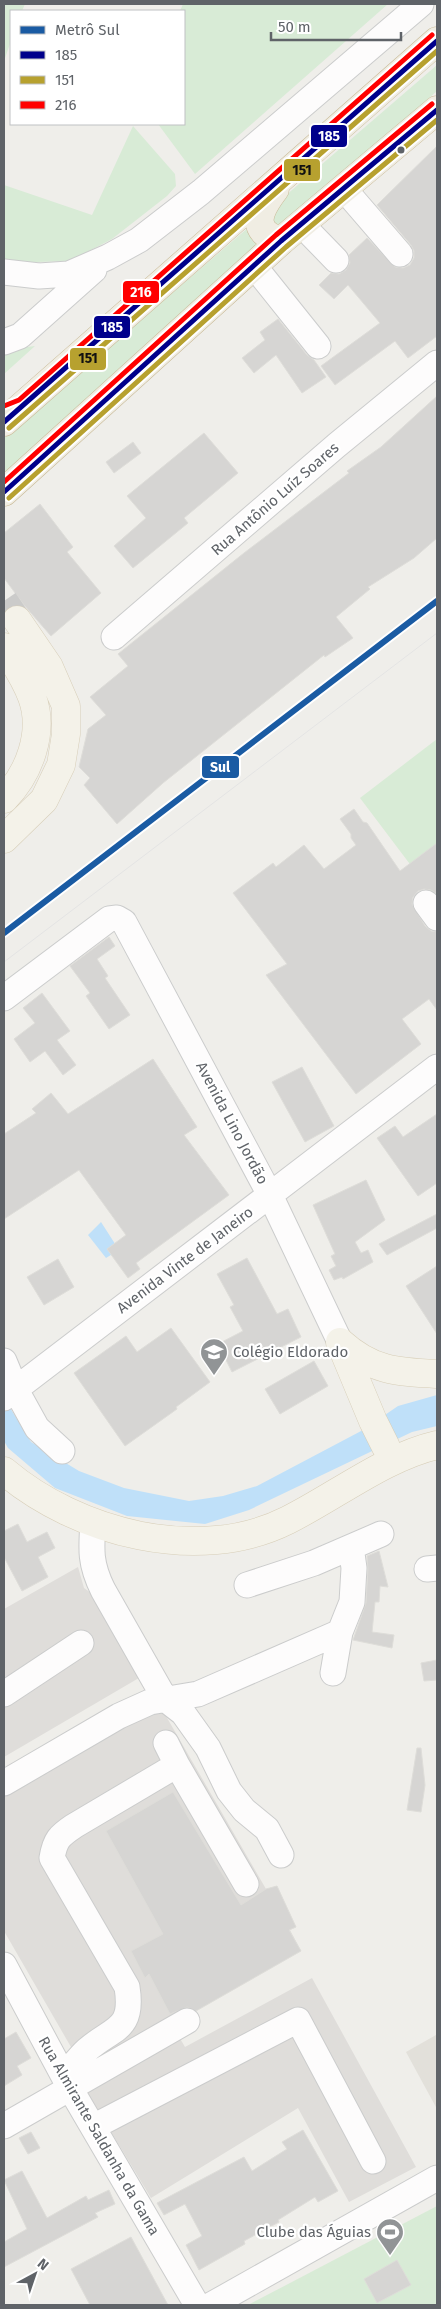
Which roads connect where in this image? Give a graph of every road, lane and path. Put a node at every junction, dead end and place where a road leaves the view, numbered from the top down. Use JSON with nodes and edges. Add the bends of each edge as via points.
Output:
{"nodes":[{"id":1,"x":420,"y":4,"type":"edge"},
{"id":2,"x":437,"y":41,"type":"edge"},
{"id":3,"x":437,"y":110,"type":"edge"},
{"id":4,"x":284,"y":175,"type":"junction"},
{"id":5,"x":344,"y":189,"type":"junction"},
{"id":6,"x":291,"y":232,"type":"junction"},
{"id":7,"x":400,"y":254,"type":"dead end"},
{"id":8,"x":108,"y":257,"type":"junction"},
{"id":9,"x":336,"y":260,"type":"dead end"},
{"id":10,"x":254,"y":266,"type":"junction"},
{"id":11,"x":4,"y":272,"type":"edge"},
{"id":12,"x":4,"y":342,"type":"edge"},
{"id":13,"x":318,"y":346,"type":"dead end"},
{"id":14,"x":437,"y":362,"type":"edge"},
{"id":15,"x":10,"y":414,"type":"edge"},
{"id":16,"x":4,"y":492,"type":"edge"},
{"id":17,"x":17,"y":620,"type":"tunnel mouth"},
{"id":18,"x":114,"y":637,"type":"dead end"},
{"id":19,"x":4,"y":647,"type":"tunnel mouth"},
{"id":20,"x":4,"y":799,"type":"edge"},
{"id":21,"x":4,"y":839,"type":"edge"},
{"id":22,"x":4,"y":998,"type":"edge"},
{"id":23,"x":437,"y":1067,"type":"edge"},
{"id":24,"x":270,"y":1195,"type":"junction"},
{"id":25,"x":340,"y":1342,"type":"junction"},
{"id":26,"x":4,"y":1361,"type":"edge"},
{"id":27,"x":437,"y":1374,"type":"edge"},
{"id":28,"x":10,"y":1394,"type":"edge"},
{"id":29,"x":437,"y":1445,"type":"edge"},
{"id":30,"x":62,"y":1451,"type":"dead end"},
{"id":31,"x":390,"y":1454,"type":"junction"},
{"id":32,"x":4,"y":1471,"type":"edge"},
{"id":33,"x":93,"y":1522,"type":"junction"},
{"id":34,"x":381,"y":1534,"type":"dead end"},
{"id":35,"x":351,"y":1547,"type":"junction"},
{"id":36,"x":247,"y":1585,"type":"dead end"},
{"id":37,"x":340,"y":1632,"type":"junction"},
{"id":38,"x":81,"y":1643,"type":"dead end"},
{"id":39,"x":333,"y":1673,"type":"dead end"},
{"id":40,"x":4,"y":1694,"type":"edge"},
{"id":41,"x":165,"y":1699,"type":"junction"},
{"id":42,"x":166,"y":1743,"type":"dead end"},
{"id":43,"x":177,"y":1765,"type":"junction"},
{"id":44,"x":4,"y":1783,"type":"edge"},
{"id":45,"x":281,"y":1855,"type":"dead end"},
{"id":46,"x":246,"y":1884,"type":"dead end"},
{"id":47,"x":4,"y":1965,"type":"edge"},
{"id":48,"x":187,"y":2021,"type":"dead end"},
{"id":49,"x":67,"y":2082,"type":"junction"},
{"id":50,"x":4,"y":2126,"type":"edge"},
{"id":51,"x":93,"y":2127,"type":"junction"},
{"id":52,"x":373,"y":2161,"type":"dead end"},
{"id":53,"x":437,"y":2178,"type":"edge"},
{"id":54,"x":197,"y":2305,"type":"edge"},
{"id":55,"x":211,"y":2305,"type":"edge"}],
"edges":[{"from":1,"to":8,"type":"street","via":[[201,192],[139,240]]},
{"from":2,"to":4,"type":"highway"},
{"from":3,"to":5,"type":"highway"},
{"from":4,"to":6,"type":"highway","via":[[270,195],[259,220],[260,229],[265,235]]},
{"from":4,"to":15,"type":"highway"},
{"from":5,"to":6,"type":"highway"},
{"from":5,"to":7,"type":"street"},
{"from":6,"to":9,"type":"street"},
{"from":6,"to":10,"type":"highway"},
{"from":8,"to":11,"type":"street","via":[[69,274],[39,276]]},
{"from":8,"to":12,"type":"street","via":[[20,336]]},
{"from":10,"to":13,"type":"street"},
{"from":10,"to":16,"type":"highway"},
{"from":14,"to":18,"type":"street","name":"Rua Antônio Luíz Soares"},
{"from":17,"to":21,"type":"main road","via":[[49,667],[66,706],[66,734],[61,765],[44,800]]},
{"from":19,"to":20,"type":"main road","via":[[22,673],[33,699],[36,725],[32,756],[21,778]]},
{"from":22,"to":24,"type":"street","name":"Avenida Lino Jordão","via":[[109,919],[117,918],[124,922]]},
{"from":23,"to":24,"type":"street","name":"Avenida Vinte de Janeiro"},
{"from":24,"to":25,"type":"street","name":"Avenida Lino Jordão"},
{"from":24,"to":28,"type":"street","name":"Avenida Vinte de Janeiro"},
{"from":25,"to":27,"type":"main road","via":[[376,1366],[402,1372]]},
{"from":25,"to":31,"type":"main road","name":"Avenida Lino Jordão"},
{"from":26,"to":28,"type":"street"},
{"from":28,"to":30,"type":"street","via":[[36,1428]]},
{"from":29,"to":31,"type":"main road"},
{"from":31,"to":33,"type":"main road","via":[[370,1472],[325,1501],[252,1535],[215,1541],[148,1538]]},
{"from":32,"to":33,"type":"main road","via":[[26,1490],[57,1508]]},
{"from":33,"to":41,"type":"street","via":[[91,1555],[95,1574]]},
{"from":34,"to":35,"type":"street"},
{"from":35,"to":36,"type":"street"},
{"from":35,"to":37,"type":"street","via":[[354,1568],[352,1602]]},
{"from":37,"to":39,"type":"street"},
{"from":37,"to":41,"type":"street","via":[[198,1694]]},
{"from":38,"to":40,"type":"street"},
{"from":41,"to":44,"type":"street","via":[[119,1716]]},
{"from":41,"to":45,"type":"street","via":[[183,1712],[208,1748],[229,1791],[244,1810],[267,1828]]},
{"from":42,"to":43,"type":"street"},
{"from":43,"to":46,"type":"street"},
{"from":43,"to":49,"type":"street","via":[[74,1826],[54,1844],[52,1858],[127,1987],[129,1999],[125,2019],[119,2029],[86,2051]]},
{"from":47,"to":49,"type":"street","name":"Rua Almirante Saldanha da Gama"},
{"from":48,"to":49,"type":"street"},
{"from":49,"to":50,"type":"street"},
{"from":49,"to":51,"type":"street","name":"Rua Almirante Saldanha da Gama"},
{"from":51,"to":52,"type":"street","via":[[298,2020]]},
{"from":51,"to":54,"type":"street","name":"Rua Almirante Saldanha da Gama"},
{"from":53,"to":55,"type":"street"}]}
